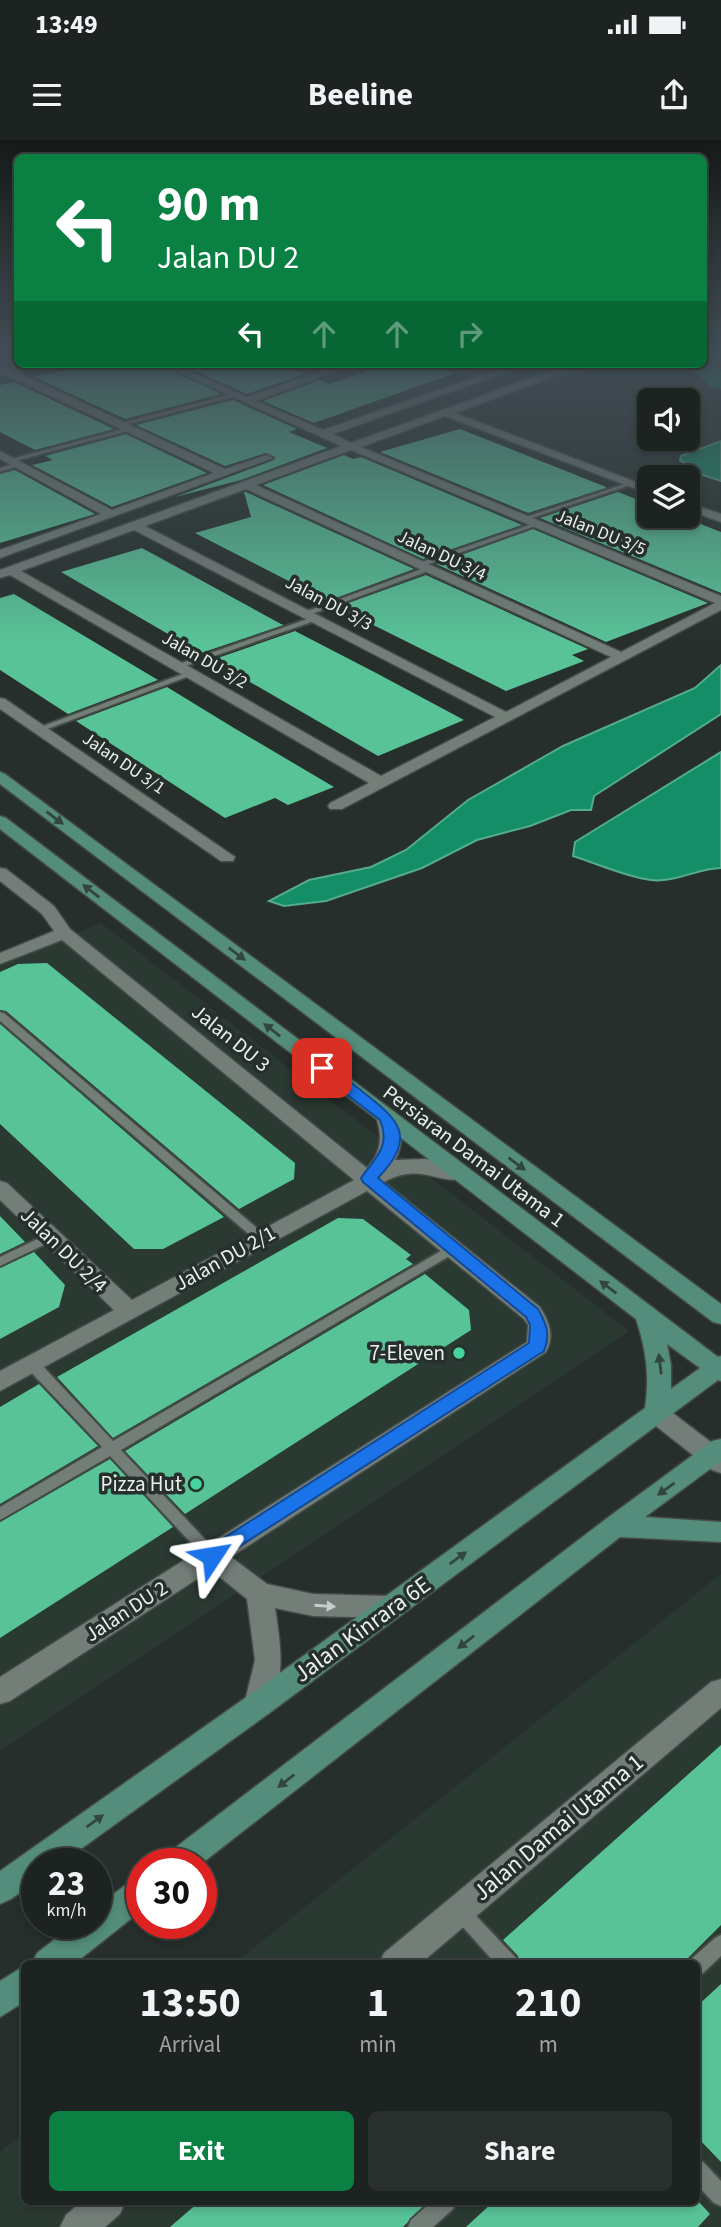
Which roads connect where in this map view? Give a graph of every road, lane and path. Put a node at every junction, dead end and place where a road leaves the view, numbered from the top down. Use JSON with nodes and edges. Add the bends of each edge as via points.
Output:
{"nodes":[{"id":1,"x":41,"y":450,"type":"edge"},
{"id":2,"x":175,"y":450,"type":"edge"},
{"id":3,"x":343,"y":450,"type":"edge"},
{"id":4,"x":360,"y":450,"type":"edge"},
{"id":5,"x":543,"y":450,"type":"edge"},
{"id":6,"x":267,"y":458,"type":"dead end"},
{"id":7,"x":10,"y":459,"type":"edge"},
{"id":8,"x":0,"y":470,"type":"edge"},
{"id":9,"x":223,"y":473,"type":"junction"},
{"id":10,"x":630,"y":484,"type":"junction"},
{"id":11,"x":247,"y":485,"type":"junction"},
{"id":12,"x":637,"y":487,"type":"edge"},
{"id":13,"x":700,"y":510,"type":"edge"},
{"id":14,"x":111,"y":514,"type":"junction"},
{"id":15,"x":721,"y":518,"type":"edge"},
{"id":16,"x":524,"y":519,"type":"junction"},
{"id":17,"x":537,"y":524,"type":"junction"},
{"id":18,"x":134,"y":525,"type":"junction"},
{"id":19,"x":0,"y":554,"type":"edge"},
{"id":20,"x":425,"y":566,"type":"junction"},
{"id":21,"x":5,"y":572,"type":"edge"},
{"id":22,"x":721,"y":603,"type":"edge"},
{"id":23,"x":311,"y":615,"type":"junction"},
{"id":24,"x":622,"y":657,"type":"junction"},
{"id":25,"x":177,"y":666,"type":"junction"},
{"id":26,"x":191,"y":674,"type":"junction"},
{"id":27,"x":0,"y":702,"type":"edge"},
{"id":28,"x":505,"y":717,"type":"junction"},
{"id":29,"x":39,"y":729,"type":"junction"},
{"id":30,"x":0,"y":778,"type":"edge"},
{"id":31,"x":380,"y":783,"type":"junction"},
{"id":32,"x":336,"y":806,"type":"dead end"},
{"id":33,"x":0,"y":821,"type":"edge"},
{"id":34,"x":227,"y":857,"type":"dead end"},
{"id":35,"x":0,"y":873,"type":"edge"},
{"id":36,"x":64,"y":933,"type":"junction"},
{"id":37,"x":0,"y":959,"type":"edge"},
{"id":38,"x":0,"y":1015,"type":"edge"},
{"id":39,"x":386,"y":1117,"type":"junction"},
{"id":40,"x":459,"y":1173,"type":"junction"},
{"id":41,"x":369,"y":1178,"type":"junction"},
{"id":42,"x":0,"y":1188,"type":"edge"},
{"id":43,"x":50,"y":1237,"type":"junction"},
{"id":44,"x":261,"y":1238,"type":"junction"},
{"id":45,"x":453,"y":1248,"type":"junction"},
{"id":46,"x":0,"y":1262,"type":"edge"},
{"id":47,"x":697,"y":1298,"type":"junction"},
{"id":48,"x":721,"y":1300,"type":"edge"},
{"id":49,"x":129,"y":1311,"type":"junction"},
{"id":50,"x":721,"y":1316,"type":"edge"},
{"id":51,"x":646,"y":1317,"type":"junction"},
{"id":52,"x":32,"y":1364,"type":"junction"},
{"id":53,"x":719,"y":1369,"type":"edge"},
{"id":54,"x":0,"y":1382,"type":"edge"},
{"id":55,"x":656,"y":1412,"type":"junction"},
{"id":56,"x":111,"y":1449,"type":"junction"},
{"id":57,"x":718,"y":1456,"type":"edge"},
{"id":58,"x":0,"y":1514,"type":"edge"},
{"id":59,"x":615,"y":1526,"type":"junction"},
{"id":60,"x":721,"y":1532,"type":"edge"},
{"id":61,"x":212,"y":1556,"type":"junction"},
{"id":62,"x":260,"y":1594,"type":"junction"},
{"id":63,"x":391,"y":1607,"type":"junction"},
{"id":64,"x":721,"y":1691,"type":"edge"},
{"id":65,"x":0,"y":1692,"type":"edge"},
{"id":66,"x":258,"y":1705,"type":"junction"},
{"id":67,"x":199,"y":1848,"type":"edge"},
{"id":68,"x":0,"y":1889,"type":"edge"},
{"id":69,"x":126,"y":1903,"type":"edge"},
{"id":70,"x":459,"y":1909,"type":"junction"},
{"id":71,"x":721,"y":1944,"type":"edge"},
{"id":72,"x":53,"y":1960,"type":"edge"},
{"id":73,"x":399,"y":1960,"type":"edge"},
{"id":74,"x":505,"y":1960,"type":"edge"},
{"id":75,"x":700,"y":1963,"type":"edge"},
{"id":76,"x":21,"y":1984,"type":"edge"},
{"id":77,"x":0,"y":2001,"type":"edge"},
{"id":78,"x":700,"y":2173,"type":"edge"},
{"id":79,"x":721,"y":2196,"type":"edge"},
{"id":80,"x":104,"y":2205,"type":"edge"},
{"id":81,"x":443,"y":2205,"type":"edge"},
{"id":82,"x":78,"y":2227,"type":"edge"},
{"id":83,"x":418,"y":2227,"type":"edge"}],
"edges":[{"from":1,"to":7,"type":"lane"},
{"from":2,"to":9,"type":"street"},
{"from":3,"to":11,"type":"street"},
{"from":4,"to":16,"type":"street","name":"Jalan DU 3/5"},
{"from":5,"to":10,"type":"street"},
{"from":6,"to":9,"type":"street"},
{"from":7,"to":8,"type":"lane"},
{"from":7,"to":14,"type":"street"},
{"from":9,"to":14,"type":"street"},
{"from":10,"to":12,"type":"street"},
{"from":10,"to":16,"type":"lane"},
{"from":11,"to":18,"type":"street"},
{"from":11,"to":20,"type":"street","name":"Jalan DU 3/4"},
{"from":13,"to":15,"type":"street"},
{"from":14,"to":19,"type":"street"},
{"from":16,"to":17,"type":"street","name":"Jalan DU 3/5"},
{"from":17,"to":20,"type":"lane"},
{"from":17,"to":22,"type":"street","name":"Jalan DU 3/5"},
{"from":18,"to":21,"type":"street"},
{"from":18,"to":23,"type":"street","name":"Jalan DU 3/3"},
{"from":20,"to":23,"type":"lane"},
{"from":20,"to":24,"type":"street","name":"Jalan DU 3/4"},
{"from":21,"to":25,"type":"street","name":"Jalan DU 3/2"},
{"from":22,"to":24,"type":"street"},
{"from":23,"to":25,"type":"lane"},
{"from":23,"to":28,"type":"street","name":"Jalan DU 3/3"},
{"from":24,"to":28,"type":"street"},
{"from":25,"to":26,"type":"street","name":"Jalan DU 3/2"},
{"from":26,"to":29,"type":"lane"},
{"from":26,"to":31,"type":"street","name":"Jalan DU 3/2"},
{"from":27,"to":29,"type":"street","name":"Jalan DU 3/1"},
{"from":28,"to":31,"type":"street"},
{"from":29,"to":34,"type":"street","name":"Jalan DU 3/1"},
{"from":30,"to":47,"type":"street","name":"Persiaran Damai Utama 1","one_way":true},
{"from":31,"to":32,"type":"street"},
{"from":39,"to":33,"type":"street","name":"Persiaran Damai Utama 1","one_way":true},
{"from":35,"to":36,"type":"street","name":"Jalan DU 3","via":[[48,910]]},
{"from":36,"to":37,"type":"street"},
{"from":36,"to":41,"type":"street","name":"Jalan DU 3"},
{"from":38,"to":44,"type":"lane"},
{"from":39,"to":40,"type":"street","name":"Persiaran Damai Utama 1"},
{"from":39,"to":41,"type":"street","via":[[393,1138],[391,1148]]},
{"from":40,"to":41,"type":"street","name":"Jalan DU 2/1","via":[[396,1166]]},
{"from":51,"to":40,"type":"street","name":"Persiaran Damai Utama 1","one_way":true},
{"from":41,"to":44,"type":"street","name":"Jalan DU 2/1"},
{"from":41,"to":45,"type":"street","name":"Jalan DU 2"},
{"from":42,"to":43,"type":"street","name":"Jalan DU 2/4"},
{"from":43,"to":46,"type":"lane"},
{"from":43,"to":49,"type":"street","name":"Jalan DU 2/4"},
{"from":44,"to":49,"type":"street","name":"Jalan DU 2/1"},
{"from":45,"to":56,"type":"lane"},
{"from":45,"to":61,"type":"street","name":"Jalan DU 2","via":[[532,1313],[539,1325],[538,1346]]},
{"from":47,"to":48,"type":"street"},
{"from":47,"to":50,"type":"street","name":"Persiaran Damai Utama 1"},
{"from":49,"to":52,"type":"street","name":"Jalan DU 2/1"},
{"from":51,"to":53,"type":"street","name":"Persiaran Damai Utama 1"},
{"from":55,"to":51,"type":"street","one_way":true,"via":[[662,1380],[658,1347]]},
{"from":52,"to":54,"type":"street","name":"Jalan DU 2/1"},
{"from":52,"to":56,"type":"lane"},
{"from":53,"to":55,"type":"street","name":"Jalan Kinrara 6E"},
{"from":55,"to":57,"type":"street"},
{"from":63,"to":55,"type":"street","name":"Jalan Kinrara 6E","one_way":true},
{"from":56,"to":58,"type":"lane"},
{"from":56,"to":61,"type":"lane"},
{"from":57,"to":59,"type":"street","one_way":true},
{"from":59,"to":60,"type":"street"},
{"from":59,"to":67,"type":"street","one_way":true},
{"from":61,"to":62,"type":"street"},
{"from":61,"to":65,"type":"street","name":"Jalan DU 2"},
{"from":62,"to":63,"type":"street","one_way":true,"via":[[313,1605]]},
{"from":62,"to":66,"type":"street","via":[[269,1660]]},
{"from":63,"to":66,"type":"street","name":"Jalan Kinrara 6E"},
{"from":64,"to":70,"type":"street","name":"Jalan Damai Utama 1"},
{"from":68,"to":66,"type":"street","name":"Jalan Kinrara 6E","one_way":true},
{"from":69,"to":72,"type":"street"},
{"from":70,"to":73,"type":"street","name":"Jalan Damai Utama 1"},
{"from":70,"to":74,"type":"lane"},
{"from":71,"to":75,"type":"lane"},
{"from":76,"to":77,"type":"street"},
{"from":78,"to":79,"type":"lane"},
{"from":80,"to":82,"type":"street"},
{"from":81,"to":83,"type":"lane"}]}
